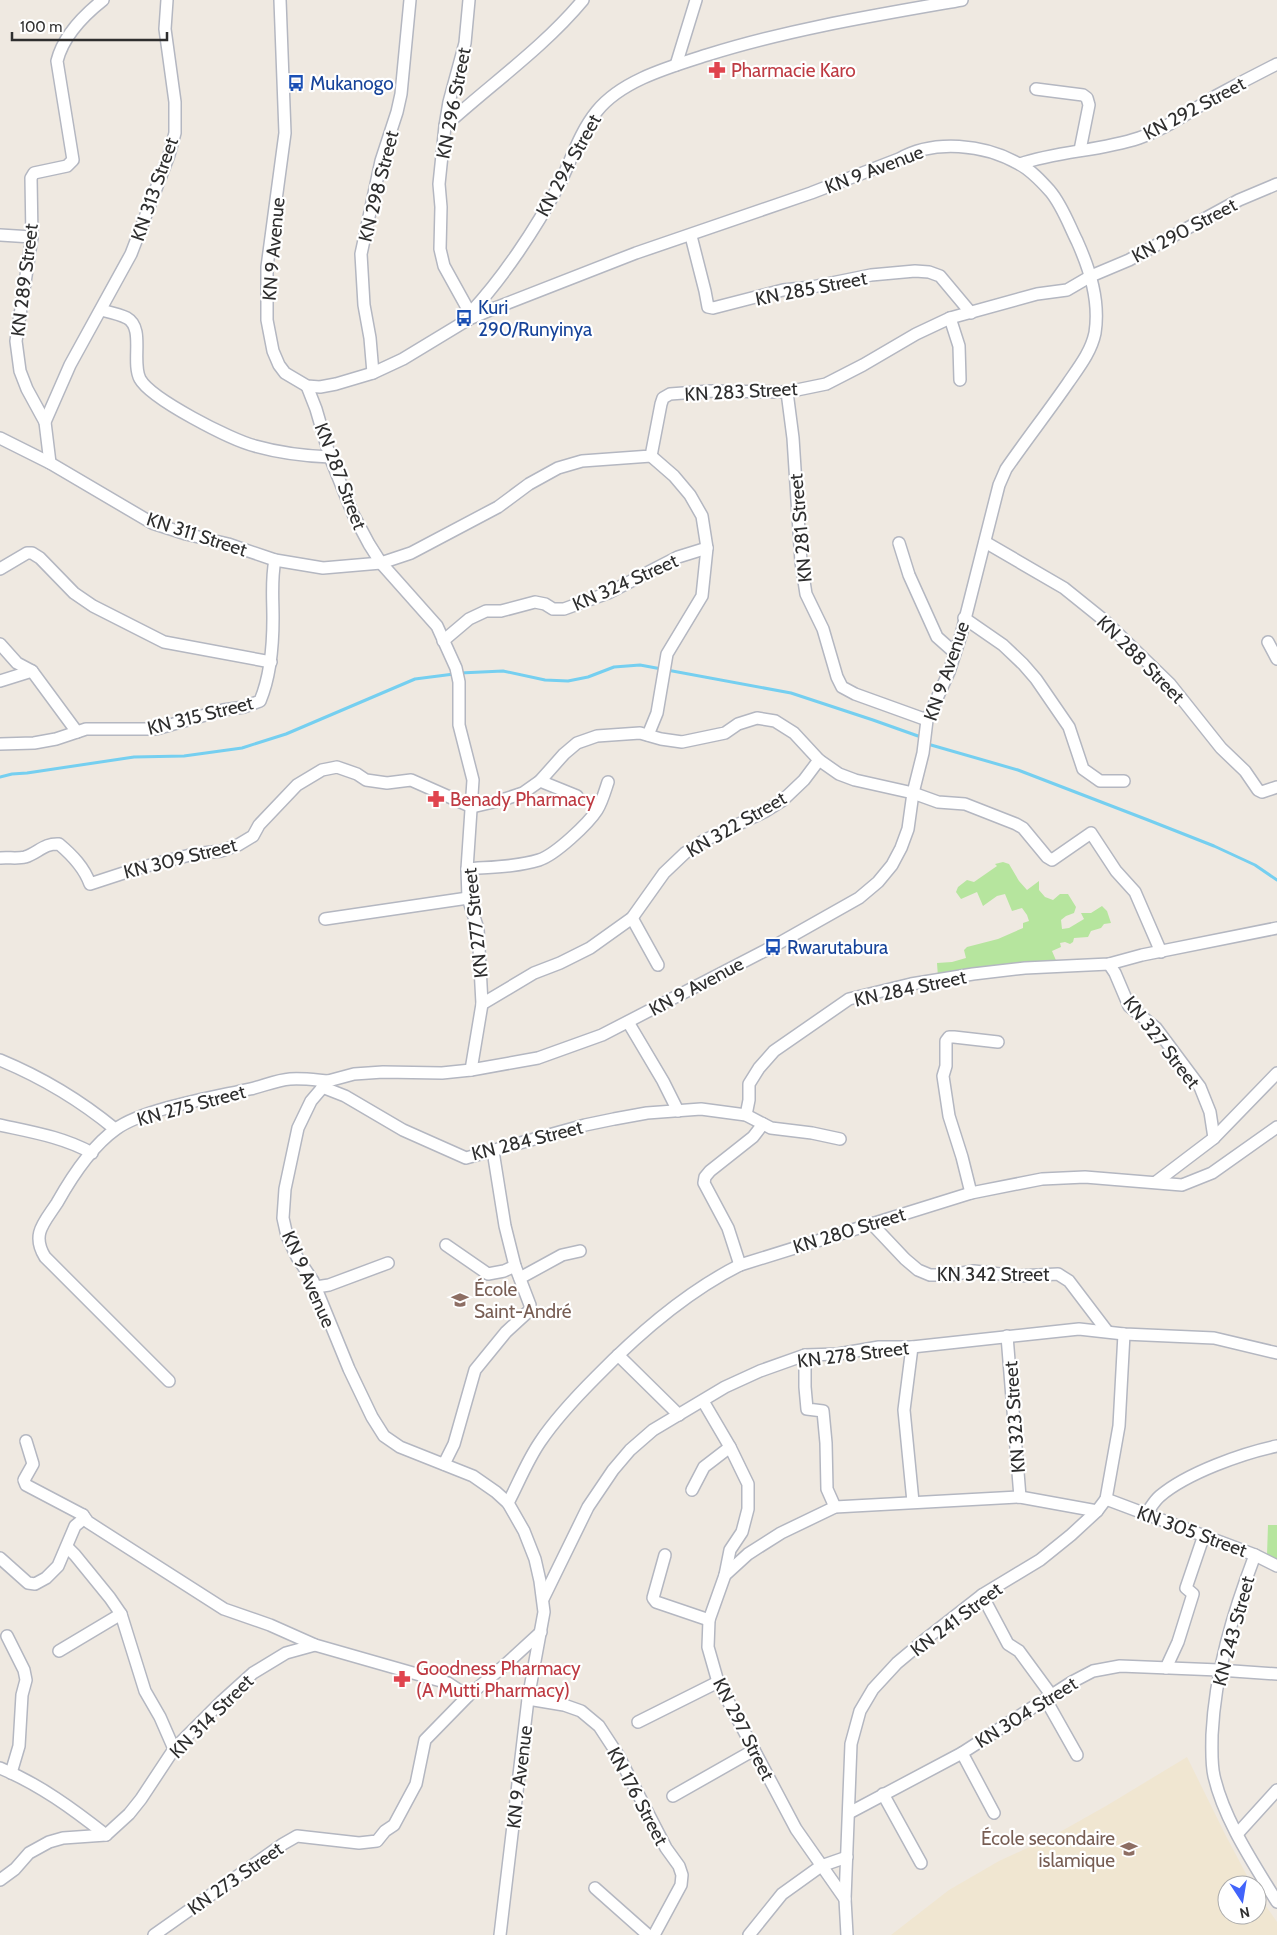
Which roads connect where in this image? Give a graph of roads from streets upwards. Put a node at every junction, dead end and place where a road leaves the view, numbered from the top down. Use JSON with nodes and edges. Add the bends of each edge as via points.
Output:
{"nodes":[{"id":1,"x":167,"y":0,"type":"edge"},
{"id":2,"x":280,"y":0,"type":"edge"},
{"id":3,"x":410,"y":0,"type":"edge"},
{"id":4,"x":470,"y":0,"type":"edge"},
{"id":5,"x":584,"y":0,"type":"edge"},
{"id":6,"x":696,"y":0,"type":"edge"},
{"id":7,"x":962,"y":0,"type":"edge"},
{"id":8,"x":100,"y":1,"type":"edge"},
{"id":9,"x":1277,"y":64,"type":"edge"},
{"id":10,"x":676,"y":65,"type":"junction"},
{"id":11,"x":1036,"y":89,"type":"dead end"},
{"id":12,"x":445,"y":126,"type":"junction"},
{"id":13,"x":1080,"y":150,"type":"junction"},
{"id":14,"x":1020,"y":164,"type":"junction"},
{"id":15,"x":1277,"y":184,"type":"edge"},
{"id":16,"x":0,"y":235,"type":"edge"},
{"id":17,"x":691,"y":236,"type":"junction"},
{"id":18,"x":32,"y":237,"type":"junction"},
{"id":19,"x":1091,"y":276,"type":"junction"},
{"id":20,"x":101,"y":310,"type":"junction"},
{"id":21,"x":972,"y":313,"type":"junction"},
{"id":22,"x":470,"y":316,"type":"junction"},
{"id":23,"x":950,"y":318,"type":"junction"},
{"id":24,"x":373,"y":373,"type":"junction"},
{"id":25,"x":960,"y":380,"type":"dead end"},
{"id":26,"x":307,"y":386,"type":"junction"},
{"id":27,"x":787,"y":392,"type":"junction"},
{"id":28,"x":45,"y":422,"type":"junction"},
{"id":29,"x":0,"y":438,"type":"edge"},
{"id":30,"x":651,"y":456,"type":"junction"},
{"id":31,"x":330,"y":458,"type":"junction"},
{"id":32,"x":50,"y":463,"type":"junction"},
{"id":33,"x":985,"y":542,"type":"junction"},
{"id":34,"x":899,"y":543,"type":"dead end"},
{"id":35,"x":707,"y":548,"type":"junction"},
{"id":36,"x":275,"y":560,"type":"junction"},
{"id":37,"x":381,"y":563,"type":"junction"},
{"id":38,"x":0,"y":569,"type":"edge"},
{"id":39,"x":964,"y":618,"type":"junction"},
{"id":40,"x":443,"y":641,"type":"junction"},
{"id":41,"x":1268,"y":642,"type":"dead end"},
{"id":42,"x":0,"y":644,"type":"edge"},
{"id":43,"x":955,"y":653,"type":"junction"},
{"id":44,"x":1277,"y":659,"type":"edge"},
{"id":45,"x":271,"y":662,"type":"junction"},
{"id":46,"x":32,"y":671,"type":"junction"},
{"id":47,"x":0,"y":681,"type":"edge"},
{"id":48,"x":927,"y":720,"type":"junction"},
{"id":49,"x":77,"y":732,"type":"junction"},
{"id":50,"x":648,"y":735,"type":"junction"},
{"id":51,"x":0,"y":744,"type":"edge"},
{"id":52,"x":819,"y":760,"type":"junction"},
{"id":53,"x":540,"y":781,"type":"junction"},
{"id":54,"x":1124,"y":781,"type":"dead end"},
{"id":55,"x":608,"y":782,"type":"dead end"},
{"id":56,"x":1277,"y":786,"type":"edge"},
{"id":57,"x":913,"y":793,"type":"junction"},
{"id":58,"x":577,"y":796,"type":"dead end"},
{"id":59,"x":472,"y":807,"type":"junction"},
{"id":60,"x":0,"y":858,"type":"edge"},
{"id":61,"x":467,"y":869,"type":"junction"},
{"id":62,"x":468,"y":898,"type":"junction"},
{"id":63,"x":632,"y":918,"type":"junction"},
{"id":64,"x":325,"y":919,"type":"dead end"},
{"id":65,"x":1277,"y":928,"type":"edge"},
{"id":66,"x":1161,"y":952,"type":"junction"},
{"id":67,"x":658,"y":964,"type":"dead end"},
{"id":68,"x":1108,"y":964,"type":"junction"},
{"id":69,"x":482,"y":1004,"type":"junction"},
{"id":70,"x":628,"y":1022,"type":"junction"},
{"id":71,"x":998,"y":1042,"type":"dead end"},
{"id":72,"x":0,"y":1060,"type":"edge"},
{"id":73,"x":471,"y":1070,"type":"junction"},
{"id":74,"x":1277,"y":1073,"type":"edge"},
{"id":75,"x":325,"y":1084,"type":"junction"},
{"id":76,"x":678,"y":1110,"type":"junction"},
{"id":77,"x":746,"y":1115,"type":"junction"},
{"id":78,"x":763,"y":1124,"type":"junction"},
{"id":79,"x":0,"y":1125,"type":"edge"},
{"id":80,"x":1277,"y":1127,"type":"edge"},
{"id":81,"x":115,"y":1129,"type":"junction"},
{"id":82,"x":1214,"y":1138,"type":"junction"},
{"id":83,"x":840,"y":1139,"type":"dead end"},
{"id":84,"x":92,"y":1152,"type":"junction"},
{"id":85,"x":493,"y":1152,"type":"junction"},
{"id":86,"x":1156,"y":1182,"type":"junction"},
{"id":87,"x":971,"y":1193,"type":"junction"},
{"id":88,"x":872,"y":1223,"type":"junction"},
{"id":89,"x":446,"y":1245,"type":"dead end"},
{"id":90,"x":580,"y":1251,"type":"dead end"},
{"id":91,"x":388,"y":1263,"type":"dead end"},
{"id":92,"x":740,"y":1265,"type":"junction"},
{"id":93,"x":515,"y":1266,"type":"junction"},
{"id":94,"x":520,"y":1278,"type":"junction"},
{"id":95,"x":316,"y":1287,"type":"junction"},
{"id":96,"x":1107,"y":1332,"type":"junction"},
{"id":97,"x":1124,"y":1334,"type":"junction"},
{"id":98,"x":1007,"y":1336,"type":"junction"},
{"id":99,"x":912,"y":1347,"type":"junction"},
{"id":100,"x":1277,"y":1353,"type":"edge"},
{"id":101,"x":618,"y":1355,"type":"junction"},
{"id":102,"x":805,"y":1355,"type":"junction"},
{"id":103,"x":169,"y":1381,"type":"dead end"},
{"id":104,"x":704,"y":1401,"type":"junction"},
{"id":105,"x":679,"y":1414,"type":"junction"},
{"id":106,"x":26,"y":1441,"type":"dead end"},
{"id":107,"x":1277,"y":1446,"type":"edge"},
{"id":108,"x":730,"y":1447,"type":"junction"},
{"id":109,"x":444,"y":1464,"type":"junction"},
{"id":110,"x":692,"y":1490,"type":"dead end"},
{"id":111,"x":1020,"y":1497,"type":"junction"},
{"id":112,"x":1106,"y":1499,"type":"junction"},
{"id":113,"x":913,"y":1502,"type":"junction"},
{"id":114,"x":508,"y":1503,"type":"junction"},
{"id":115,"x":834,"y":1507,"type":"junction"},
{"id":116,"x":1097,"y":1511,"type":"junction"},
{"id":117,"x":1145,"y":1514,"type":"junction"},
{"id":118,"x":84,"y":1515,"type":"junction"},
{"id":119,"x":1204,"y":1535,"type":"junction"},
{"id":120,"x":67,"y":1547,"type":"junction"},
{"id":121,"x":665,"y":1555,"type":"dead end"},
{"id":122,"x":1255,"y":1555,"type":"junction"},
{"id":123,"x":0,"y":1558,"type":"edge"},
{"id":124,"x":1277,"y":1566,"type":"edge"},
{"id":125,"x":725,"y":1574,"type":"junction"},
{"id":126,"x":982,"y":1595,"type":"junction"},
{"id":127,"x":543,"y":1599,"type":"junction"},
{"id":128,"x":121,"y":1614,"type":"junction"},
{"id":129,"x":709,"y":1620,"type":"junction"},
{"id":130,"x":541,"y":1632,"type":"junction"},
{"id":131,"x":7,"y":1636,"type":"dead end"},
{"id":132,"x":315,"y":1645,"type":"junction"},
{"id":133,"x":59,"y":1651,"type":"dead end"},
{"id":134,"x":1166,"y":1668,"type":"junction"},
{"id":135,"x":1219,"y":1670,"type":"junction"},
{"id":136,"x":1277,"y":1674,"type":"edge"},
{"id":137,"x":718,"y":1682,"type":"junction"},
{"id":138,"x":468,"y":1696,"type":"junction"},
{"id":139,"x":1049,"y":1698,"type":"junction"},
{"id":140,"x":528,"y":1699,"type":"junction"},
{"id":141,"x":638,"y":1722,"type":"dead end"},
{"id":142,"x":174,"y":1749,"type":"junction"},
{"id":143,"x":754,"y":1750,"type":"junction"},
{"id":144,"x":962,"y":1753,"type":"junction"},
{"id":145,"x":1077,"y":1755,"type":"dead end"},
{"id":146,"x":5,"y":1770,"type":"edge"},
{"id":147,"x":1277,"y":1790,"type":"edge"},
{"id":148,"x":883,"y":1794,"type":"junction"},
{"id":149,"x":673,"y":1796,"type":"dead end"},
{"id":150,"x":849,"y":1813,"type":"junction"},
{"id":151,"x":994,"y":1813,"type":"dead end"},
{"id":152,"x":1238,"y":1833,"type":"junction"},
{"id":153,"x":106,"y":1834,"type":"junction"},
{"id":154,"x":847,"y":1856,"type":"junction"},
{"id":155,"x":921,"y":1862,"type":"dead end"},
{"id":156,"x":821,"y":1866,"type":"junction"},
{"id":157,"x":0,"y":1880,"type":"edge"},
{"id":158,"x":595,"y":1888,"type":"dead end"},
{"id":159,"x":845,"y":1899,"type":"junction"},
{"id":160,"x":1277,"y":1902,"type":"edge"},
{"id":161,"x":154,"y":1935,"type":"edge"},
{"id":162,"x":500,"y":1935,"type":"edge"},
{"id":163,"x":648,"y":1935,"type":"edge"},
{"id":164,"x":654,"y":1935,"type":"edge"},
{"id":165,"x":749,"y":1935,"type":"edge"},
{"id":166,"x":847,"y":1935,"type":"edge"}],
"edges":[{"from":1,"to":20,"type":"street","name":"KN 313 Street","via":[[165,28],[175,133],[142,230]]},
{"from":2,"to":26,"type":"street","name":"KN 9 Avenue","via":[[285,133],[267,267],[267,320],[279,365],[285,373]]},
{"from":3,"to":24,"type":"street","name":"KN 298 Street","via":[[401,94],[381,161],[361,254]]},
{"from":4,"to":12,"type":"street","name":"KN 296 Street","via":[[465,43]]},
{"from":5,"to":12,"type":"street","via":[[533,52]]},
{"from":6,"to":10,"type":"street"},
{"from":7,"to":10,"type":"street","name":"KN 294 Street","via":[[828,23]]},
{"from":8,"to":18,"type":"street","name":"KN 289 Street","via":[[68,36],[59,52],[57,61],[73,160],[67,166],[34,173],[31,178]]},
{"from":9,"to":13,"type":"street","name":"KN 292 Street","via":[[1170,125],[1139,138]]},
{"from":10,"to":22,"type":"street","name":"KN 294 Street","via":[[622,90],[597,110],[542,215]]},
{"from":11,"to":13,"type":"street","via":[[1086,98],[1089,105]]},
{"from":12,"to":22,"type":"street","name":"KN 296 Street","via":[[439,184],[440,249],[444,266]]},
{"from":13,"to":14,"type":"street","name":"KN 292 Street"},
{"from":14,"to":17,"type":"street","name":"KN 9 Avenue","via":[[969,147],[934,147]]},
{"from":14,"to":19,"type":"street","name":"KN 9 Avenue","via":[[1051,193]]},
{"from":15,"to":19,"type":"street","name":"KN 290 Street","via":[[1239,200],[1129,260]]},
{"from":16,"to":18,"type":"street"},
{"from":17,"to":21,"type":"street","name":"KN 285 Street","via":[[708,307],[871,275],[929,272],[940,276]]},
{"from":17,"to":22,"type":"street","name":"KN 9 Avenue","via":[[636,253]]},
{"from":18,"to":28,"type":"street","name":"KN 289 Street","via":[[16,350],[26,389]]},
{"from":19,"to":21,"type":"street","name":"KN 283 Street","via":[[1067,290],[1037,294]]},
{"from":19,"to":33,"type":"street","name":"KN 9 Avenue","via":[[1096,301],[1095,333],[1086,356],[1006,469],[996,493]]},
{"from":20,"to":28,"type":"street","name":"KN 313 Street","via":[[70,365]]},
{"from":20,"to":31,"type":"street","via":[[128,318],[134,325],[136,366],[140,378],[146,388],[179,410],[252,446]]},
{"from":21,"to":23,"type":"street","name":"KN 283 Street"},
{"from":22,"to":24,"type":"street","name":"KN 9 Avenue","via":[[416,352]]},
{"from":23,"to":25,"type":"street","via":[[959,346]]},
{"from":23,"to":27,"type":"street","name":"KN 283 Street","via":[[826,384]]},
{"from":24,"to":26,"type":"street","name":"KN 9 Avenue","via":[[336,384]]},
{"from":26,"to":31,"type":"street","name":"KN 287 Street"},
{"from":27,"to":30,"type":"street","name":"KN 283 Street","via":[[670,394],[660,404]]},
{"from":27,"to":48,"type":"street","name":"KN 281 Street","via":[[806,594],[823,628],[836,677],[842,687],[855,694]]},
{"from":28,"to":32,"type":"street"},
{"from":29,"to":32,"type":"street","name":"KN 311 Street"},
{"from":30,"to":35,"type":"street","via":[[690,495],[702,516]]},
{"from":30,"to":37,"type":"street","via":[[582,461],[558,468],[468,524],[411,553]]},
{"from":31,"to":37,"type":"street","name":"KN 287 Street","via":[[353,514]]},
{"from":32,"to":36,"type":"street","name":"KN 311 Street","via":[[152,523]]},
{"from":33,"to":39,"type":"street","name":"KN 9 Avenue"},
{"from":33,"to":56,"type":"street","name":"KN 288 Street","via":[[1064,588],[1105,621],[1170,684],[1258,790],[1262,792]]},
{"from":34,"to":43,"type":"street","via":[[909,575],[936,636]]},
{"from":35,"to":40,"type":"street","name":"KN 324 Street","via":[[678,557],[608,593],[564,609],[553,609],[535,602],[501,611],[486,611],[468,619]]},
{"from":35,"to":50,"type":"street","via":[[702,596],[667,654],[657,713]]},
{"from":36,"to":37,"type":"street","name":"KN 311 Street","via":[[322,568]]},
{"from":36,"to":45,"type":"street","name":"KN 315 Street","via":[[271,586]]},
{"from":37,"to":40,"type":"street","name":"KN 277 Street","via":[[437,626]]},
{"from":38,"to":45,"type":"street","via":[[26,553],[32,553],[74,593],[93,606],[164,642]]},
{"from":39,"to":43,"type":"street","name":"KN 9 Avenue"},
{"from":39,"to":54,"type":"street","via":[[1003,646],[1036,680],[1069,727],[1083,768],[1100,780]]},
{"from":40,"to":59,"type":"street","name":"KN 277 Street","via":[[459,682],[459,724],[474,780]]},
{"from":41,"to":44,"type":"street"},
{"from":42,"to":46,"type":"street","via":[[18,664]]},
{"from":43,"to":48,"type":"street","name":"KN 9 Avenue"},
{"from":45,"to":49,"type":"street","name":"KN 315 Street","via":[[260,702],[156,729],[102,728]]},
{"from":46,"to":47,"type":"street"},
{"from":46,"to":49,"type":"street"},
{"from":48,"to":57,"type":"street","name":"KN 9 Avenue"},
{"from":49,"to":51,"type":"street","name":"KN 315 Street","via":[[56,740]]},
{"from":50,"to":52,"type":"street","via":[[682,742],[704,739],[756,718],[775,721],[794,733]]},
{"from":50,"to":53,"type":"street","via":[[620,733],[577,743]]},
{"from":52,"to":57,"type":"street","via":[[828,768],[855,780]]},
{"from":52,"to":63,"type":"street","name":"KN 322 Street","via":[[783,800],[685,853],[664,873]]},
{"from":53,"to":58,"type":"street"},
{"from":53,"to":59,"type":"street","via":[[523,793]]},
{"from":55,"to":61,"type":"street","via":[[597,810],[555,852],[525,863]]},
{"from":57,"to":66,"type":"street","via":[[938,802],[965,804],[1016,824],[1052,860],[1091,834],[1135,892]]},
{"from":57,"to":70,"type":"street","name":"KN 9 Avenue","via":[[908,829],[901,848],[878,882],[859,898]]},
{"from":59,"to":60,"type":"street","name":"KN 309 Street","via":[[411,780],[387,783],[366,780],[337,767],[322,770],[298,785],[259,825],[254,836],[221,852],[194,854],[90,884],[76,859],[58,844],[44,846],[24,857]]},
{"from":59,"to":61,"type":"street","name":"KN 277 Street"},
{"from":61,"to":62,"type":"street","name":"KN 277 Street"},
{"from":62,"to":64,"type":"street"},
{"from":62,"to":69,"type":"street","name":"KN 277 Street","via":[[478,929]]},
{"from":63,"to":67,"type":"street"},
{"from":63,"to":69,"type":"street","name":"KN 322 Street","via":[[590,948],[534,973]]},
{"from":65,"to":66,"type":"street","name":"KN 284 Street"},
{"from":66,"to":68,"type":"street","name":"KN 284 Street"},
{"from":68,"to":77,"type":"street","name":"KN 284 Street","via":[[973,974],[849,999],[774,1051],[749,1084]]},
{"from":68,"to":82,"type":"street","name":"KN 327 Street","via":[[1129,1006],[1156,1028],[1200,1087],[1210,1112]]},
{"from":69,"to":73,"type":"street","name":"KN 277 Street"},
{"from":70,"to":73,"type":"street","name":"KN 9 Avenue","via":[[538,1058]]},
{"from":70,"to":76,"type":"street"},
{"from":71,"to":87,"type":"street","via":[[954,1037],[946,1041],[943,1076],[949,1116]]},
{"from":72,"to":81,"type":"street","via":[[43,1080],[92,1110]]},
{"from":73,"to":75,"type":"street","name":"KN 9 Avenue","via":[[354,1074]]},
{"from":74,"to":82,"type":"street"},
{"from":75,"to":81,"type":"street","name":"KN 275 Street","via":[[290,1079],[169,1108]]},
{"from":75,"to":85,"type":"street","name":"KN 284 Street","via":[[403,1130],[466,1158]]},
{"from":75,"to":95,"type":"street","name":"KN 9 Avenue","via":[[311,1101],[298,1128],[285,1188],[283,1218],[293,1250]]},
{"from":76,"to":77,"type":"street","name":"KN 284 Street","via":[[701,1109]]},
{"from":76,"to":85,"type":"street","name":"KN 284 Street","via":[[585,1126]]},
{"from":77,"to":78,"type":"street"},
{"from":78,"to":83,"type":"street","via":[[770,1128]]},
{"from":78,"to":92,"type":"street","via":[[753,1137],[710,1171],[704,1183],[728,1228]]},
{"from":79,"to":84,"type":"street","via":[[47,1135]]},
{"from":80,"to":86,"type":"street","name":"KN 280 Street","via":[[1212,1173],[1182,1185]]},
{"from":81,"to":84,"type":"street","name":"KN 275 Street"},
{"from":82,"to":86,"type":"street"},
{"from":84,"to":103,"type":"street","name":"KN 275 Street","via":[[38,1233],[39,1247],[45,1257]]},
{"from":85,"to":93,"type":"street"},
{"from":86,"to":87,"type":"street","name":"KN 280 Street","via":[[1085,1177],[1042,1179]]},
{"from":87,"to":88,"type":"street","name":"KN 280 Street"},
{"from":88,"to":92,"type":"street","name":"KN 280 Street"},
{"from":88,"to":96,"type":"street","name":"KN 342 Street","via":[[905,1259],[918,1270],[930,1274],[974,1271],[1018,1276],[1058,1274],[1070,1281]]},
{"from":89,"to":93,"type":"street","via":[[488,1274],[504,1272]]},
{"from":90,"to":94,"type":"street","via":[[562,1255]]},
{"from":91,"to":95,"type":"street"},
{"from":92,"to":101,"type":"street","name":"KN 280 Street","via":[[692,1292]]},
{"from":93,"to":94,"type":"street"},
{"from":94,"to":109,"type":"street","via":[[530,1310],[506,1332],[475,1370],[454,1444]]},
{"from":95,"to":109,"type":"street","name":"KN 9 Avenue","via":[[349,1369],[384,1436],[400,1447]]},
{"from":96,"to":97,"type":"street","name":"KN 278 Street"},
{"from":96,"to":98,"type":"street","name":"KN 278 Street","via":[[1079,1329]]},
{"from":97,"to":100,"type":"street","name":"KN 278 Street","via":[[1214,1338]]},
{"from":97,"to":112,"type":"street","name":"KN 241 Street","via":[[1119,1426]]},
{"from":98,"to":99,"type":"street","name":"KN 278 Street"},
{"from":98,"to":111,"type":"street","name":"KN 323 Street"},
{"from":99,"to":102,"type":"street","name":"KN 278 Street"},
{"from":99,"to":113,"type":"street","via":[[904,1410]]},
{"from":101,"to":105,"type":"street"},
{"from":101,"to":114,"type":"street","name":"KN 280 Street","via":[[539,1442]]},
{"from":102,"to":104,"type":"street","name":"KN 278 Street","via":[[760,1371]]},
{"from":102,"to":115,"type":"street","via":[[807,1408],[823,1411],[827,1489]]},
{"from":104,"to":105,"type":"street","name":"KN 278 Street"},
{"from":104,"to":108,"type":"street"},
{"from":105,"to":127,"type":"street","name":"KN 278 Street","via":[[630,1450],[612,1470],[588,1507]]},
{"from":106,"to":118,"type":"street","via":[[32,1464],[24,1480],[26,1485]]},
{"from":107,"to":117,"type":"street","via":[[1249,1452],[1182,1482],[1160,1497]]},
{"from":108,"to":110,"type":"street","via":[[704,1467]]},
{"from":108,"to":125,"type":"street","via":[[748,1484],[748,1509],[742,1532],[730,1550]]},
{"from":109,"to":114,"type":"street","name":"KN 9 Avenue","via":[[473,1476]]},
{"from":111,"to":113,"type":"street","name":"KN 297 Street"},
{"from":111,"to":116,"type":"street","name":"KN 297 Street"},
{"from":112,"to":116,"type":"street","name":"KN 241 Street"},
{"from":112,"to":117,"type":"street","name":"KN 305 Street"},
{"from":113,"to":115,"type":"street","name":"KN 297 Street"},
{"from":114,"to":127,"type":"street","name":"KN 9 Avenue","via":[[535,1559]]},
{"from":115,"to":125,"type":"street","name":"KN 297 Street","via":[[782,1533],[748,1554]]},
{"from":116,"to":126,"type":"street","name":"KN 241 Street","via":[[1040,1560]]},
{"from":117,"to":119,"type":"street","name":"KN 305 Street"},
{"from":118,"to":120,"type":"street","via":[[75,1526]]},
{"from":118,"to":132,"type":"street","via":[[88,1522],[224,1609]]},
{"from":119,"to":122,"type":"street","name":"KN 305 Street"},
{"from":119,"to":134,"type":"street","via":[[1186,1588],[1193,1594]]},
{"from":120,"to":123,"type":"street","via":[[58,1566],[35,1584],[28,1583]]},
{"from":120,"to":128,"type":"street"},
{"from":121,"to":129,"type":"street","via":[[653,1598],[656,1602]]},
{"from":122,"to":124,"type":"street","name":"KN 305 Street"},
{"from":122,"to":135,"type":"street","name":"KN 243 Street"},
{"from":125,"to":129,"type":"street","name":"KN 297 Street"},
{"from":126,"to":139,"type":"street","via":[[1008,1644],[1019,1651]]},
{"from":126,"to":150,"type":"street","name":"KN 241 Street","via":[[927,1638],[873,1689],[860,1712],[851,1744]]},
{"from":127,"to":130,"type":"street","name":"KN 9 Avenue"},
{"from":128,"to":133,"type":"street"},
{"from":128,"to":142,"type":"street","via":[[145,1691]]},
{"from":129,"to":137,"type":"street","name":"KN 297 Street","via":[[708,1648]]},
{"from":130,"to":138,"type":"street","name":"KN 273 Street"},
{"from":130,"to":140,"type":"street","name":"KN 9 Avenue"},
{"from":131,"to":146,"type":"street","via":[[26,1680],[19,1746]]},
{"from":132,"to":138,"type":"street","via":[[448,1682]]},
{"from":132,"to":142,"type":"street","name":"KN 314 Street","via":[[286,1653],[254,1673]]},
{"from":134,"to":135,"type":"street","name":"KN 304 Street"},
{"from":134,"to":139,"type":"street","name":"KN 304 Street","via":[[1120,1666],[1093,1671]]},
{"from":135,"to":136,"type":"street","name":"KN 304 Street"},
{"from":135,"to":152,"type":"street","name":"KN 243 Street","via":[[1213,1722],[1213,1775]]},
{"from":137,"to":141,"type":"street"},
{"from":137,"to":143,"type":"street","name":"KN 297 Street"},
{"from":138,"to":161,"type":"street","name":"KN 273 Street","via":[[425,1740],[416,1784],[394,1825],[377,1841],[360,1843],[297,1836]]},
{"from":139,"to":144,"type":"street","name":"KN 304 Street"},
{"from":139,"to":145,"type":"street"},
{"from":140,"to":162,"type":"street","name":"KN 9 Avenue"},
{"from":140,"to":164,"type":"street","name":"KN 176 Street","via":[[581,1711],[599,1726],[679,1866],[681,1885]]},
{"from":142,"to":153,"type":"street","name":"KN 314 Street","via":[[141,1800]]},
{"from":143,"to":149,"type":"street"},
{"from":143,"to":156,"type":"street","name":"KN 297 Street","via":[[796,1829]]},
{"from":144,"to":148,"type":"street","name":"KN 304 Street"},
{"from":144,"to":151,"type":"street"},
{"from":146,"to":153,"type":"street","via":[[74,1810]]},
{"from":147,"to":152,"type":"street"},
{"from":148,"to":150,"type":"street","name":"KN 304 Street"},
{"from":148,"to":155,"type":"street"},
{"from":150,"to":154,"type":"street","name":"KN 241 Street"},
{"from":152,"to":160,"type":"street","name":"KN 243 Street"},
{"from":153,"to":157,"type":"street","via":[[49,1842],[29,1853]]},
{"from":154,"to":156,"type":"street"},
{"from":154,"to":159,"type":"street","name":"KN 241 Street"},
{"from":156,"to":159,"type":"street","name":"KN 297 Street"},
{"from":156,"to":165,"type":"street","via":[[782,1894]]},
{"from":158,"to":163,"type":"street"},
{"from":159,"to":166,"type":"street","name":"KN 241 Street"}]}
